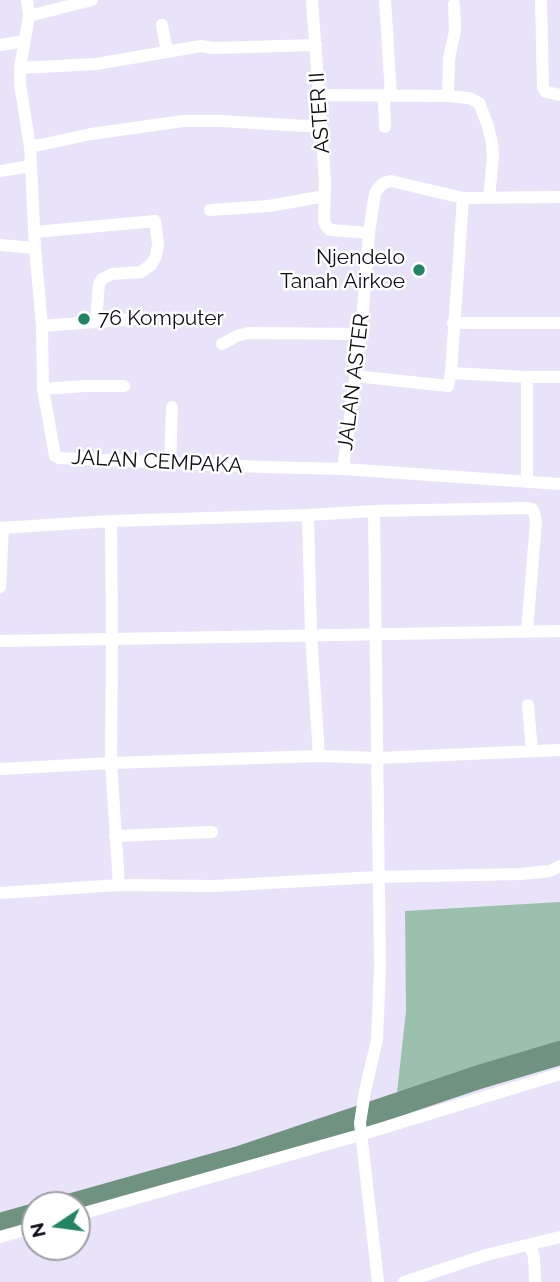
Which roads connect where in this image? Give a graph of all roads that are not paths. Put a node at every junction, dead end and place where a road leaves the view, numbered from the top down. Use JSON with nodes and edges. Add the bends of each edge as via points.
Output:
{"nodes":[{"id":1,"x":27,"y":0,"type":"edge"},
{"id":2,"x":92,"y":0,"type":"edge"},
{"id":3,"x":312,"y":0,"type":"edge"},
{"id":4,"x":385,"y":0,"type":"edge"},
{"id":5,"x":541,"y":0,"type":"edge"},
{"id":6,"x":454,"y":4,"type":"dead end"},
{"id":7,"x":29,"y":16,"type":"junction"},
{"id":8,"x":162,"y":24,"type":"dead end"},
{"id":9,"x":25,"y":36,"type":"junction"},
{"id":10,"x":0,"y":45,"type":"edge"},
{"id":11,"x":316,"y":45,"type":"junction"},
{"id":12,"x":167,"y":52,"type":"junction"},
{"id":13,"x":20,"y":68,"type":"junction"},
{"id":14,"x":319,"y":95,"type":"junction"},
{"id":15,"x":387,"y":95,"type":"junction"},
{"id":16,"x":560,"y":95,"type":"edge"},
{"id":17,"x":448,"y":96,"type":"junction"},
{"id":18,"x":322,"y":127,"type":"junction"},
{"id":19,"x":385,"y":127,"type":"dead end"},
{"id":20,"x":30,"y":147,"type":"junction"},
{"id":21,"x":31,"y":166,"type":"junction"},
{"id":22,"x":0,"y":171,"type":"edge"},
{"id":23,"x":325,"y":196,"type":"junction"},
{"id":24,"x":560,"y":197,"type":"edge"},
{"id":25,"x":463,"y":198,"type":"junction"},
{"id":26,"x":489,"y":198,"type":"junction"},
{"id":27,"x":210,"y":210,"type":"dead end"},
{"id":28,"x":35,"y":232,"type":"junction"},
{"id":29,"x":369,"y":233,"type":"junction"},
{"id":30,"x":0,"y":245,"type":"edge"},
{"id":31,"x":35,"y":248,"type":"junction"},
{"id":32,"x":133,"y":319,"type":"dead end"},
{"id":33,"x":96,"y":321,"type":"junction"},
{"id":34,"x":453,"y":323,"type":"junction"},
{"id":35,"x":560,"y":323,"type":"edge"},
{"id":36,"x":42,"y":326,"type":"junction"},
{"id":37,"x":361,"y":334,"type":"junction"},
{"id":38,"x":222,"y":344,"type":"dead end"},
{"id":39,"x":451,"y":373,"type":"junction"},
{"id":40,"x":355,"y":376,"type":"junction"},
{"id":41,"x":527,"y":377,"type":"junction"},
{"id":42,"x":560,"y":377,"type":"edge"},
{"id":43,"x":124,"y":386,"type":"dead end"},
{"id":44,"x":44,"y":390,"type":"junction"},
{"id":45,"x":172,"y":407,"type":"dead end"},
{"id":46,"x":170,"y":463,"type":"junction"},
{"id":47,"x":344,"y":469,"type":"junction"},
{"id":48,"x":527,"y":482,"type":"junction"},
{"id":49,"x":560,"y":484,"type":"edge"},
{"id":50,"x":374,"y":511,"type":"junction"},
{"id":51,"x":308,"y":515,"type":"junction"},
{"id":52,"x":111,"y":521,"type":"junction"},
{"id":53,"x":1,"y":528,"type":"edge"},
{"id":54,"x":0,"y":587,"type":"edge"},
{"id":55,"x":560,"y":631,"type":"edge"},
{"id":56,"x":527,"y":632,"type":"junction"},
{"id":57,"x":376,"y":634,"type":"junction"},
{"id":58,"x":311,"y":635,"type":"junction"},
{"id":59,"x":112,"y":639,"type":"junction"},
{"id":60,"x":0,"y":641,"type":"edge"},
{"id":61,"x":528,"y":705,"type":"dead end"},
{"id":62,"x":560,"y":750,"type":"edge"},
{"id":63,"x":532,"y":751,"type":"junction"},
{"id":64,"x":319,"y":756,"type":"junction"},
{"id":65,"x":378,"y":758,"type":"junction"},
{"id":66,"x":111,"y":763,"type":"junction"},
{"id":67,"x":0,"y":769,"type":"edge"},
{"id":68,"x":212,"y":832,"type":"dead end"},
{"id":69,"x":115,"y":836,"type":"junction"},
{"id":70,"x":560,"y":866,"type":"edge"},
{"id":71,"x":377,"y":877,"type":"junction"},
{"id":72,"x":119,"y":884,"type":"junction"},
{"id":73,"x":0,"y":893,"type":"edge"},
{"id":74,"x":560,"y":1074,"type":"edge"},
{"id":75,"x":360,"y":1129,"type":"junction"},
{"id":76,"x":91,"y":1211,"type":"edge"},
{"id":77,"x":21,"y":1231,"type":"edge"},
{"id":78,"x":0,"y":1237,"type":"edge"},
{"id":79,"x":560,"y":1237,"type":"edge"},
{"id":80,"x":530,"y":1245,"type":"junction"},
{"id":81,"x":378,"y":1282,"type":"edge"},
{"id":82,"x":404,"y":1282,"type":"edge"},
{"id":83,"x":535,"y":1282,"type":"edge"}],
"edges":[{"from":1,"to":7,"type":"street","name":"JALAN CEMPAKA"},
{"from":2,"to":7,"type":"street"},
{"from":3,"to":11,"type":"street","name":"ASTER II"},
{"from":4,"to":15,"type":"street"},
{"from":5,"to":16,"type":"street","via":[[543,88]]},
{"from":6,"to":17,"type":"street"},
{"from":7,"to":9,"type":"street","name":"JALAN CEMPAKA"},
{"from":8,"to":12,"type":"street"},
{"from":9,"to":10,"type":"street"},
{"from":9,"to":13,"type":"street","name":"JALAN CEMPAKA"},
{"from":11,"to":12,"type":"street","via":[[201,46]]},
{"from":11,"to":14,"type":"street","name":"ASTER II"},
{"from":12,"to":13,"type":"street","via":[[96,64]]},
{"from":13,"to":20,"type":"street","name":"JALAN CEMPAKA"},
{"from":14,"to":15,"type":"street"},
{"from":14,"to":18,"type":"street","name":"ASTER II"},
{"from":15,"to":17,"type":"street"},
{"from":15,"to":19,"type":"street"},
{"from":17,"to":26,"type":"street","via":[[479,103],[492,143]]},
{"from":18,"to":20,"type":"street","via":[[183,121]]},
{"from":18,"to":23,"type":"street","name":"ASTER II"},
{"from":20,"to":21,"type":"street","name":"JALAN CEMPAKA"},
{"from":21,"to":22,"type":"street"},
{"from":21,"to":28,"type":"street","name":"JALAN CEMPAKA"},
{"from":23,"to":27,"type":"street"},
{"from":23,"to":29,"type":"street","name":"ASTER II","via":[[324,221],[330,230]]},
{"from":24,"to":26,"type":"street","name":"JALAN ASTER"},
{"from":25,"to":26,"type":"street","name":"JALAN ASTER"},
{"from":25,"to":29,"type":"street","name":"JALAN ASTER","via":[[384,183],[375,193]]},
{"from":25,"to":34,"type":"street"},
{"from":28,"to":31,"type":"street","name":"JALAN CEMPAKA"},
{"from":28,"to":33,"type":"street","via":[[155,220],[158,244],[151,265],[141,272],[102,279]]},
{"from":29,"to":37,"type":"street","name":"JALAN ASTER"},
{"from":30,"to":31,"type":"street"},
{"from":31,"to":36,"type":"street","name":"JALAN CEMPAKA"},
{"from":32,"to":33,"type":"street"},
{"from":33,"to":36,"type":"street"},
{"from":34,"to":35,"type":"street"},
{"from":34,"to":39,"type":"street"},
{"from":36,"to":44,"type":"street","name":"JALAN CEMPAKA"},
{"from":37,"to":38,"type":"street","via":[[248,333]]},
{"from":37,"to":40,"type":"street","name":"JALAN ASTER"},
{"from":39,"to":40,"type":"street","via":[[448,386]]},
{"from":39,"to":41,"type":"street"},
{"from":40,"to":47,"type":"street","name":"JALAN ASTER"},
{"from":41,"to":42,"type":"street"},
{"from":41,"to":48,"type":"street"},
{"from":43,"to":44,"type":"street"},
{"from":44,"to":46,"type":"street","name":"JALAN CEMPAKA","via":[[56,457]]},
{"from":45,"to":46,"type":"street"},
{"from":46,"to":47,"type":"street","name":"JALAN CEMPAKA"},
{"from":47,"to":48,"type":"street","name":"JALAN CEMPAKA"},
{"from":48,"to":49,"type":"street","name":"JALAN CEMPAKA"},
{"from":50,"to":51,"type":"street"},
{"from":50,"to":56,"type":"street","via":[[532,509],[536,522]]},
{"from":50,"to":57,"type":"street"},
{"from":51,"to":52,"type":"street"},
{"from":51,"to":58,"type":"street"},
{"from":52,"to":53,"type":"street"},
{"from":52,"to":59,"type":"street"},
{"from":53,"to":54,"type":"street"},
{"from":55,"to":56,"type":"street"},
{"from":56,"to":57,"type":"street"},
{"from":57,"to":58,"type":"street"},
{"from":57,"to":65,"type":"street"},
{"from":58,"to":59,"type":"street"},
{"from":58,"to":64,"type":"street"},
{"from":59,"to":60,"type":"street"},
{"from":59,"to":66,"type":"street"},
{"from":61,"to":63,"type":"street"},
{"from":62,"to":63,"type":"street"},
{"from":63,"to":65,"type":"street"},
{"from":64,"to":65,"type":"street"},
{"from":64,"to":66,"type":"street"},
{"from":65,"to":71,"type":"street"},
{"from":66,"to":67,"type":"street"},
{"from":66,"to":69,"type":"street"},
{"from":68,"to":69,"type":"street"},
{"from":69,"to":72,"type":"street"},
{"from":70,"to":71,"type":"street","via":[[521,874]]},
{"from":71,"to":72,"type":"street","via":[[214,886]]},
{"from":71,"to":75,"type":"street","via":[[377,1040]]},
{"from":72,"to":73,"type":"street"},
{"from":74,"to":75,"type":"street"},
{"from":75,"to":76,"type":"street"},
{"from":75,"to":81,"type":"street"},
{"from":77,"to":78,"type":"street"},
{"from":79,"to":80,"type":"street"},
{"from":80,"to":82,"type":"street"},
{"from":80,"to":83,"type":"street"}]}
